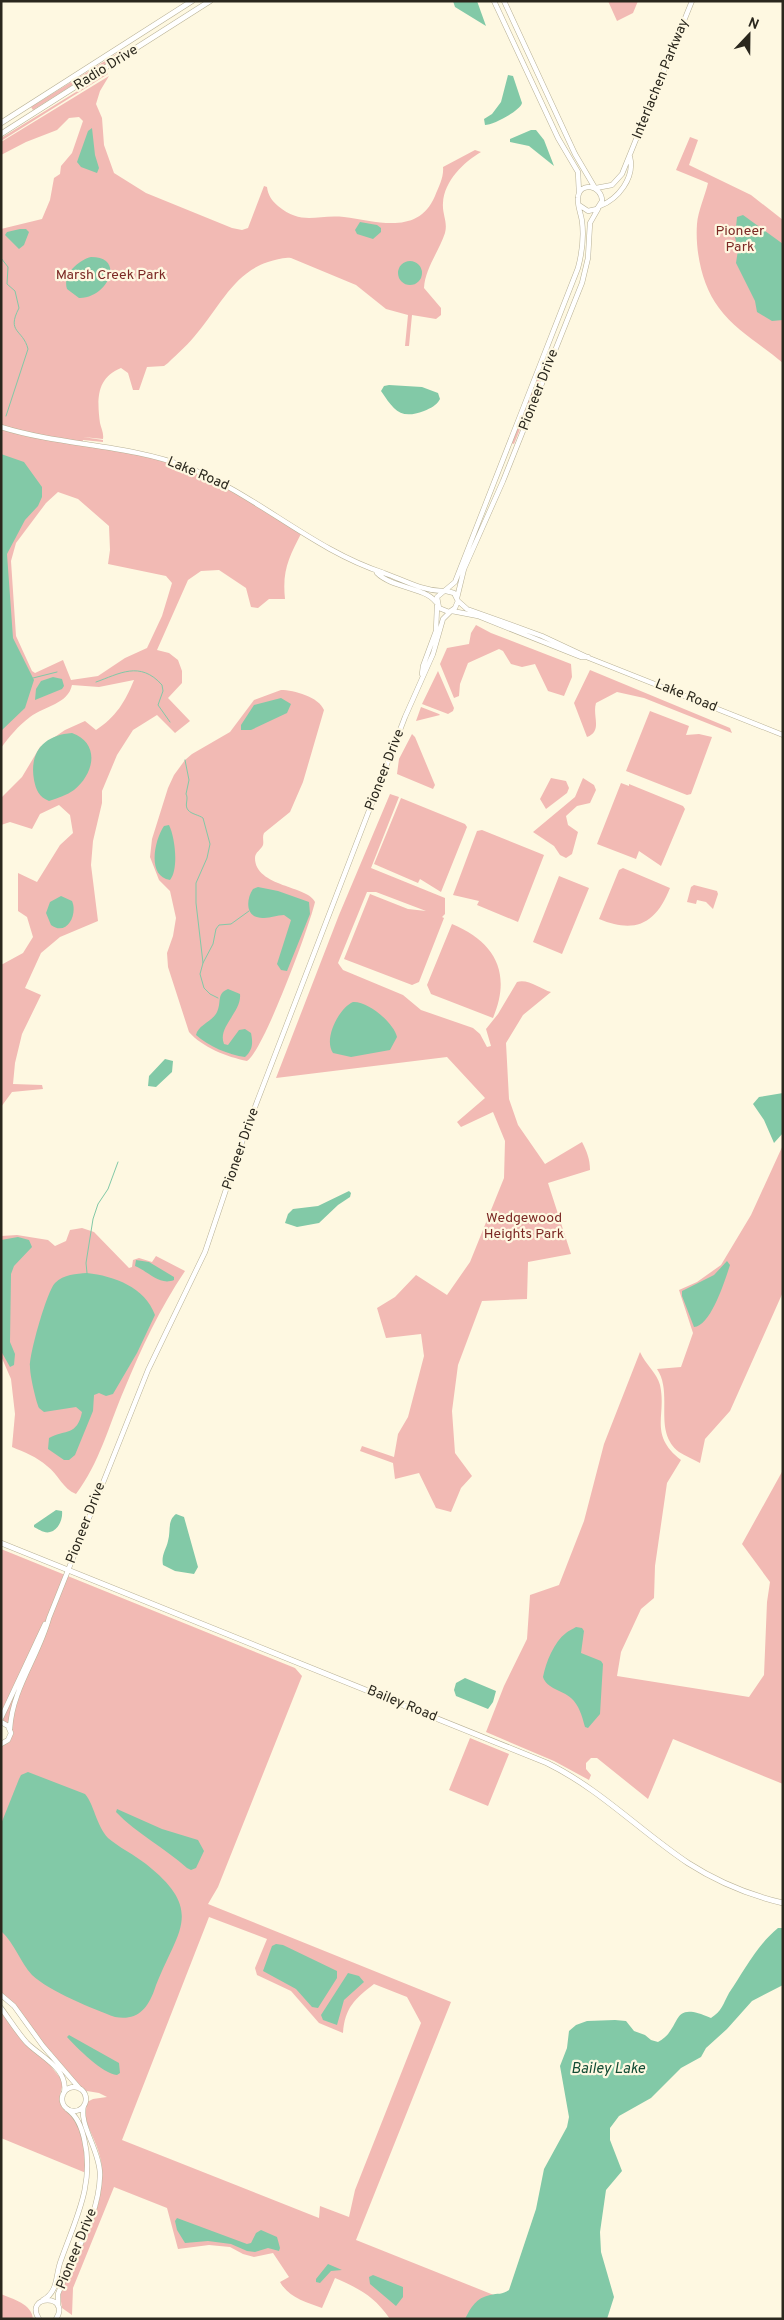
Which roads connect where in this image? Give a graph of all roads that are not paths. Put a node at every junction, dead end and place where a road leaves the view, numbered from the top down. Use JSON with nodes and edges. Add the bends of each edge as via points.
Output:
{"nodes":[{"id":1,"x":192,"y":1,"type":"edge"},
{"id":2,"x":210,"y":1,"type":"edge"},
{"id":3,"x":494,"y":1,"type":"edge"},
{"id":4,"x":504,"y":1,"type":"edge"},
{"id":5,"x":692,"y":1,"type":"edge"},
{"id":6,"x":1,"y":123,"type":"edge"},
{"id":7,"x":1,"y":134,"type":"edge"},
{"id":8,"x":630,"y":157,"type":"junction"},
{"id":9,"x":596,"y":188,"type":"junction"},
{"id":10,"x":579,"y":194,"type":"junction"},
{"id":11,"x":580,"y":205,"type":"junction"},
{"id":12,"x":599,"y":207,"type":"junction"},
{"id":13,"x":1,"y":427,"type":"edge"},
{"id":14,"x":376,"y":572,"type":"junction"},
{"id":15,"x":445,"y":591,"type":"junction"},
{"id":16,"x":457,"y":599,"type":"junction"},
{"id":17,"x":437,"y":605,"type":"junction"},
{"id":18,"x":451,"y":611,"type":"junction"},
{"id":19,"x":589,"y":658,"type":"junction"},
{"id":20,"x":422,"y":675,"type":"junction"},
{"id":21,"x":783,"y":735,"type":"edge"},
{"id":22,"x":1,"y":1543,"type":"edge"},
{"id":23,"x":68,"y":1570,"type":"junction"},
{"id":24,"x":49,"y":1618,"type":"junction"},
{"id":25,"x":1,"y":1720,"type":"edge"},
{"id":26,"x":10,"y":1729,"type":"junction"},
{"id":27,"x":1,"y":1744,"type":"edge"},
{"id":28,"x":783,"y":1903,"type":"edge"},
{"id":29,"x":1,"y":1994,"type":"edge"},
{"id":30,"x":1,"y":2008,"type":"edge"},
{"id":31,"x":80,"y":2089,"type":"junction"},
{"id":32,"x":64,"y":2093,"type":"junction"},
{"id":33,"x":84,"y":2105,"type":"junction"},
{"id":34,"x":67,"y":2108,"type":"junction"},
{"id":35,"x":43,"y":2300,"type":"junction"},
{"id":36,"x":58,"y":2306,"type":"junction"},
{"id":37,"x":37,"y":2317,"type":"edge"},
{"id":38,"x":56,"y":2319,"type":"edge"}],
"edges":[{"from":1,"to":6,"type":"main road","name":"Radio Drive"},
{"from":2,"to":7,"type":"main road","name":"Radio Drive"},
{"from":3,"to":10,"type":"street","via":[[558,138],[578,173]]},
{"from":4,"to":9,"type":"street","via":[[577,157]]},
{"from":5,"to":8,"type":"street","name":"Interlachen Parkway"},
{"from":8,"to":9,"type":"street","name":"Interlachen Parkway","via":[[618,181]]},
{"from":8,"to":12,"type":"street","name":"Interlachen Parkway","via":[[624,187],[612,200]]},
{"from":9,"to":10,"type":"street","via":[[586,187]]},
{"from":9,"to":12,"type":"street","via":[[602,196]]},
{"from":10,"to":11,"type":"street"},
{"from":11,"to":12,"type":"street","via":[[588,211]]},
{"from":11,"to":15,"type":"street","name":"Pioneer Drive","via":[[582,243],[576,275],[455,582]]},
{"from":12,"to":16,"type":"street","name":"Pioneer Drive","via":[[590,224],[583,280],[464,569]]},
{"from":13,"to":14,"type":"street","name":"Lake Road","via":[[42,438],[134,452],[185,466],[231,487],[319,543]]},
{"from":14,"to":15,"type":"street","name":"Lake Road","via":[[418,587]]},
{"from":14,"to":17,"type":"street","name":"Lake Road","via":[[399,585],[429,595]]},
{"from":15,"to":16,"type":"street","via":[[454,593]]},
{"from":15,"to":17,"type":"street","via":[[437,597]]},
{"from":16,"to":18,"type":"street","via":[[457,606]]},
{"from":16,"to":19,"type":"street","name":"Lake Road","via":[[467,609]]},
{"from":17,"to":18,"type":"street","via":[[443,611]]},
{"from":17,"to":20,"type":"street","name":"Pioneer Drive","via":[[436,631]]},
{"from":18,"to":19,"type":"street","name":"Lake Road","via":[[481,617]]},
{"from":18,"to":20,"type":"street","name":"Pioneer Drive","via":[[443,619],[435,648]]},
{"from":19,"to":21,"type":"street","name":"Lake Road"},
{"from":20,"to":23,"type":"street","name":"Pioneer Drive","via":[[244,1133],[205,1252],[148,1370]]},
{"from":22,"to":23,"type":"main road","name":"Bailey Road"},
{"from":23,"to":24,"type":"street","name":"Pioneer Drive"},
{"from":23,"to":28,"type":"main road","name":"Bailey Road","via":[[547,1763],[596,1791],[696,1868],[737,1888]]},
{"from":24,"to":25,"type":"street","name":"Pioneer Drive","via":[[39,1633]]},
{"from":24,"to":26,"type":"street","name":"Pioneer Drive","via":[[14,1704]]},
{"from":25,"to":26,"type":"street"},
{"from":26,"to":27,"type":"street","name":"Pioneer Drive","via":[[9,1739]]},
{"from":29,"to":31,"type":"street"},
{"from":30,"to":32,"type":"street","via":[[26,2042],[62,2075]]},
{"from":31,"to":32,"type":"street","via":[[70,2088]]},
{"from":31,"to":33,"type":"street","via":[[85,2095]]},
{"from":32,"to":34,"type":"street","via":[[63,2102]]},
{"from":33,"to":34,"type":"street","via":[[76,2111]]},
{"from":33,"to":36,"type":"street","name":"Pioneer Drive","via":[[83,2117],[99,2162],[98,2191],[91,2218],[58,2294]]},
{"from":34,"to":35,"type":"street","name":"Pioneer Drive","via":[[78,2120],[84,2137],[87,2187],[81,2211],[59,2264],[54,2290]]},
{"from":35,"to":36,"type":"street","via":[[52,2300]]},
{"from":35,"to":37,"type":"street","name":"Pioneer Drive","via":[[37,2306]]},
{"from":36,"to":38,"type":"street","name":"Pioneer Drive"}]}
